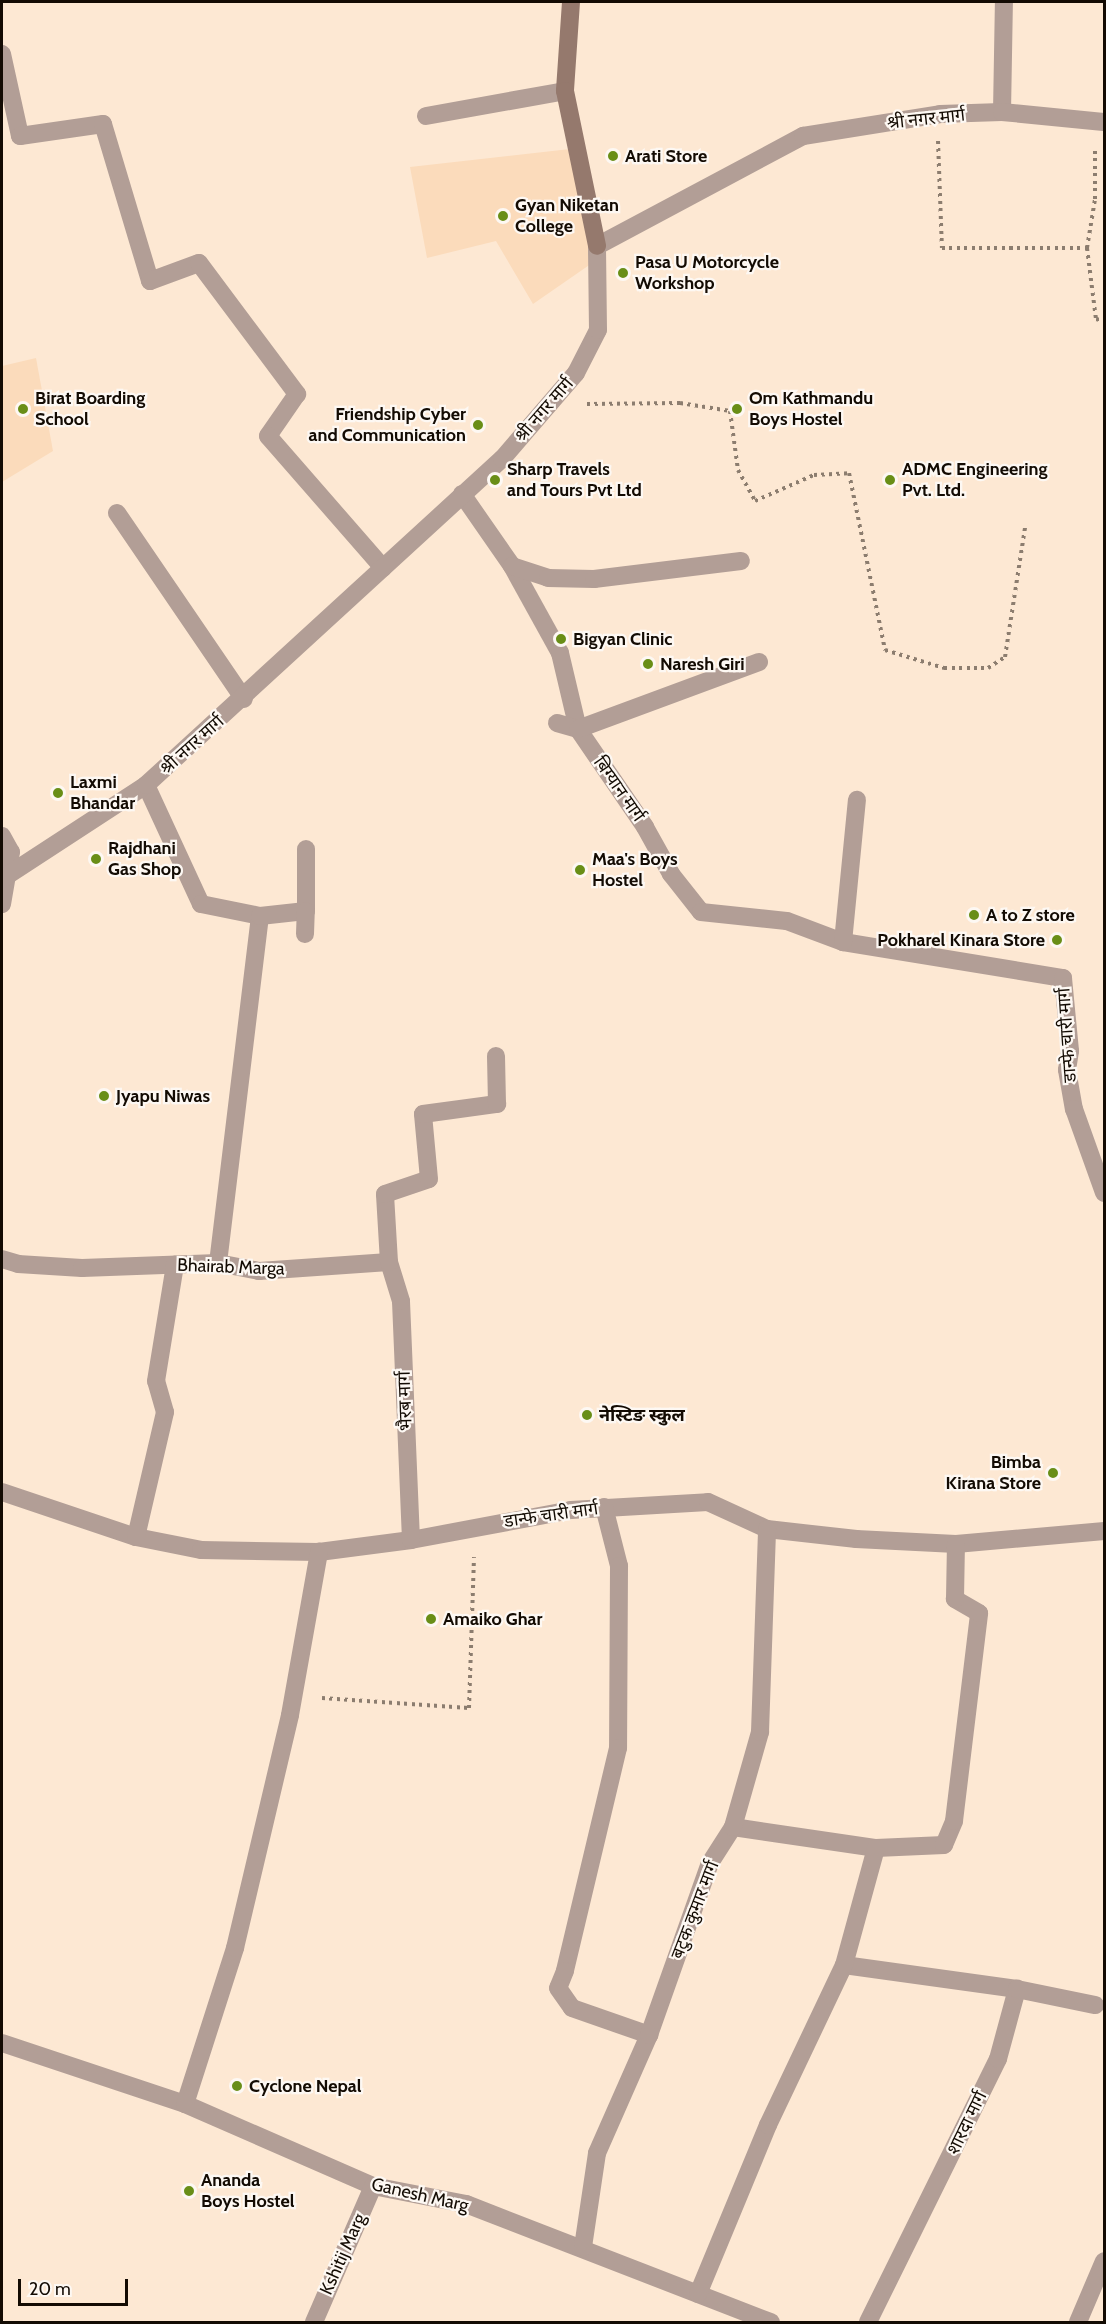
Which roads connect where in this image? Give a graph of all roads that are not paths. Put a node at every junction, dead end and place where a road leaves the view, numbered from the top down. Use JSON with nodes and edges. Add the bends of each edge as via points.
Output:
{"nodes":[{"id":1,"x":571,"y":2,"type":"edge"},
{"id":2,"x":1004,"y":2,"type":"edge"},
{"id":3,"x":2,"y":54,"type":"edge"},
{"id":4,"x":565,"y":91,"type":"junction"},
{"id":5,"x":1002,"y":112,"type":"junction"},
{"id":6,"x":426,"y":116,"type":"dead end"},
{"id":7,"x":1102,"y":122,"type":"edge"},
{"id":8,"x":597,"y":246,"type":"junction"},
{"id":9,"x":462,"y":494,"type":"junction"},
{"id":10,"x":117,"y":513,"type":"dead end"},
{"id":11,"x":741,"y":561,"type":"dead end"},
{"id":12,"x":512,"y":566,"type":"junction"},
{"id":13,"x":383,"y":568,"type":"junction"},
{"id":14,"x":759,"y":662,"type":"dead end"},
{"id":15,"x":244,"y":699,"type":"junction"},
{"id":16,"x":557,"y":723,"type":"dead end"},
{"id":17,"x":578,"y":729,"type":"junction"},
{"id":18,"x":146,"y":785,"type":"junction"},
{"id":19,"x":857,"y":800,"type":"dead end"},
{"id":20,"x":2,"y":836,"type":"edge"},
{"id":21,"x":306,"y":849,"type":"dead end"},
{"id":22,"x":3,"y":878,"type":"edge"},
{"id":23,"x":2,"y":904,"type":"edge"},
{"id":24,"x":306,"y":912,"type":"junction"},
{"id":25,"x":260,"y":916,"type":"junction"},
{"id":26,"x":305,"y":934,"type":"dead end"},
{"id":27,"x":843,"y":942,"type":"junction"},
{"id":28,"x":1063,"y":978,"type":"joint"},
{"id":29,"x":496,"y":1056,"type":"dead end"},
{"id":30,"x":1104,"y":1193,"type":"edge"},
{"id":31,"x":2,"y":1259,"type":"edge"},
{"id":32,"x":389,"y":1262,"type":"junction"},
{"id":33,"x":218,"y":1263,"type":"junction"},
{"id":34,"x":175,"y":1264,"type":"junction"},
{"id":35,"x":2,"y":1492,"type":"edge"},
{"id":36,"x":604,"y":1507,"type":"junction"},
{"id":37,"x":767,"y":1529,"type":"junction"},
{"id":38,"x":1104,"y":1531,"type":"edge"},
{"id":39,"x":136,"y":1537,"type":"junction"},
{"id":40,"x":411,"y":1540,"type":"junction"},
{"id":41,"x":957,"y":1544,"type":"junction"},
{"id":42,"x":319,"y":1552,"type":"junction"},
{"id":43,"x":732,"y":1827,"type":"junction"},
{"id":44,"x":876,"y":1848,"type":"junction"},
{"id":45,"x":844,"y":1965,"type":"junction"},
{"id":46,"x":1017,"y":1989,"type":"junction"},
{"id":47,"x":1095,"y":2005,"type":"dead end"},
{"id":48,"x":649,"y":2035,"type":"junction"},
{"id":49,"x":2,"y":2043,"type":"edge"},
{"id":50,"x":184,"y":2104,"type":"junction"},
{"id":51,"x":374,"y":2186,"type":"junction"},
{"id":52,"x":583,"y":2247,"type":"junction"},
{"id":53,"x":1104,"y":2261,"type":"edge"},
{"id":54,"x":698,"y":2294,"type":"junction"},
{"id":55,"x":314,"y":2322,"type":"edge"},
{"id":56,"x":771,"y":2322,"type":"edge"},
{"id":57,"x":868,"y":2322,"type":"edge"},
{"id":58,"x":1078,"y":2322,"type":"edge"}],
"edges":[{"from":1,"to":4,"type":"street"},
{"from":2,"to":5,"type":"street"},
{"from":3,"to":13,"type":"street","via":[[20,136],[103,124],[150,281],[199,263],[297,394],[268,436]]},
{"from":4,"to":6,"type":"street"},
{"from":4,"to":8,"type":"street"},
{"from":5,"to":7,"type":"street","name":"श्री नगर मार्ग"},
{"from":5,"to":8,"type":"street","name":"श्री नगर मार्ग","via":[[940,114],[803,136]]},
{"from":8,"to":9,"type":"street","name":"श्री नगर मार्ग","via":[[598,330],[576,373],[502,459]]},
{"from":9,"to":12,"type":"street","name":"बिग्यान मार्ग"},
{"from":9,"to":13,"type":"street","name":"श्री नगर मार्ग"},
{"from":10,"to":15,"type":"street"},
{"from":11,"to":12,"type":"street","via":[[594,579],[548,578]]},
{"from":12,"to":17,"type":"street","name":"बिग्यान मार्ग","via":[[560,653]]},
{"from":13,"to":15,"type":"street","name":"श्री नगर मार्ग"},
{"from":14,"to":17,"type":"street"},
{"from":15,"to":18,"type":"street","name":"श्री नगर मार्ग"},
{"from":16,"to":17,"type":"street"},
{"from":17,"to":27,"type":"street","name":"बिग्यान मार्ग","via":[[645,827],[671,874],[701,912],[787,921]]},
{"from":18,"to":22,"type":"street","name":"श्री नगर मार्ग"},
{"from":18,"to":25,"type":"street","via":[[201,904]]},
{"from":19,"to":27,"type":"street"},
{"from":20,"to":22,"type":"street","via":[[11,852]]},
{"from":21,"to":24,"type":"street"},
{"from":22,"to":23,"type":"street"},
{"from":24,"to":25,"type":"street"},
{"from":24,"to":26,"type":"street"},
{"from":25,"to":33,"type":"street"},
{"from":27,"to":28,"type":"street","name":"बिग्यान मार्ग"},
{"from":28,"to":30,"type":"street","name":"डान्फे चारी मार्ग","via":[[1070,1051],[1066,1070]]},
{"from":29,"to":32,"type":"street","name":"भैरब मार्ग","via":[[497,1104],[423,1114],[429,1179],[385,1194]]},
{"from":31,"to":34,"type":"street","name":"Bhairab Marga","via":[[18,1264],[82,1268]]},
{"from":32,"to":33,"type":"street","name":"Bhairab Marga","via":[[259,1271]]},
{"from":32,"to":40,"type":"street","name":"भैरब मार्ग","via":[[401,1301]]},
{"from":33,"to":34,"type":"street","name":"Bhairab Marga"},
{"from":34,"to":39,"type":"street","via":[[156,1381],[165,1412]]},
{"from":35,"to":39,"type":"street","name":"डान्फे चारी मार्ग"},
{"from":36,"to":37,"type":"street","name":"डान्फे चारी मार्ग","via":[[708,1502]]},
{"from":36,"to":40,"type":"street","name":"डान्फे चारी मार्ग","via":[[475,1526]]},
{"from":36,"to":48,"type":"street","via":[[619,1566],[618,1748],[558,1988],[572,2008]]},
{"from":37,"to":41,"type":"street","name":"डान्फे चारी मार्ग"},
{"from":37,"to":43,"type":"street","name":"बटुक कुमार मार्ग","via":[[760,1732]]},
{"from":38,"to":41,"type":"street","name":"डान्फे चारी मार्ग"},
{"from":39,"to":42,"type":"street","name":"डान्फे चारी मार्ग","via":[[201,1550]]},
{"from":40,"to":42,"type":"street","name":"डान्फे चारी मार्ग"},
{"from":41,"to":44,"type":"street","via":[[955,1599],[980,1613],[954,1821],[944,1845]]},
{"from":42,"to":50,"type":"street","via":[[294,1696],[235,1948]]},
{"from":43,"to":44,"type":"street"},
{"from":43,"to":48,"type":"street","name":"बटुक कुमार मार्ग","via":[[710,1863]]},
{"from":44,"to":45,"type":"street"},
{"from":45,"to":46,"type":"street"},
{"from":45,"to":54,"type":"street","via":[[768,2125]]},
{"from":46,"to":47,"type":"street"},
{"from":46,"to":57,"type":"street","name":"शारदा मार्ग","via":[[998,2059]]},
{"from":48,"to":52,"type":"street","name":"बटुक कुमार मार्ग","via":[[597,2153]]},
{"from":49,"to":50,"type":"street","name":"Ganesh Marg"},
{"from":50,"to":51,"type":"street","name":"Ganesh Marg"},
{"from":51,"to":52,"type":"street","name":"Ganesh Marg","via":[[466,2204]]},
{"from":51,"to":55,"type":"street","name":"Kshitij Marg"},
{"from":52,"to":54,"type":"street","name":"Ganesh Marg"},
{"from":53,"to":58,"type":"street"},
{"from":54,"to":56,"type":"street","name":"Ganesh Marg"}]}
